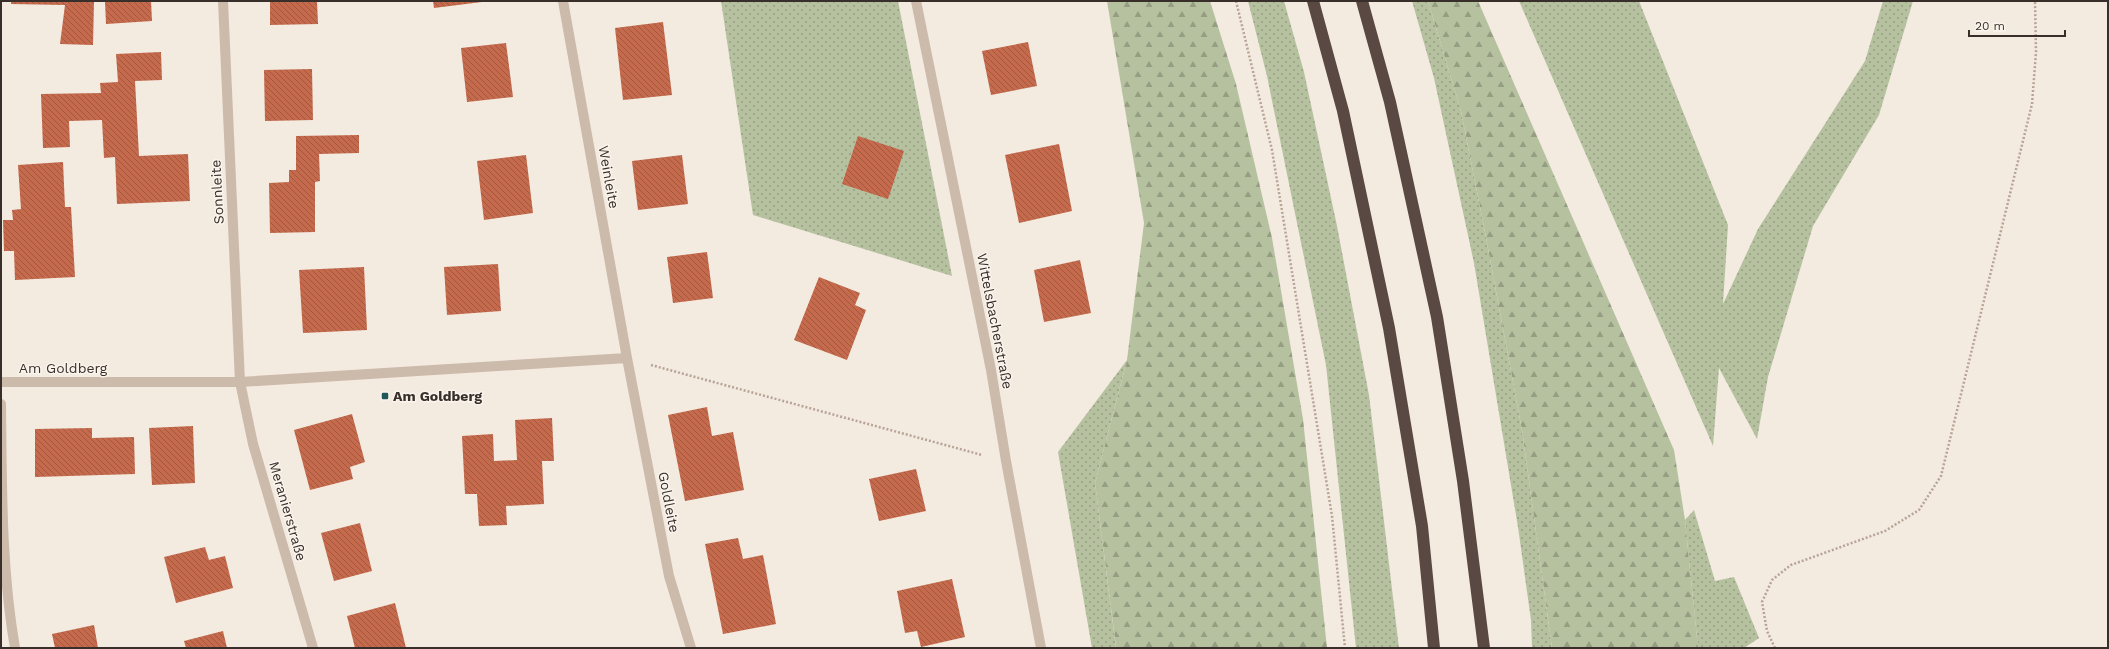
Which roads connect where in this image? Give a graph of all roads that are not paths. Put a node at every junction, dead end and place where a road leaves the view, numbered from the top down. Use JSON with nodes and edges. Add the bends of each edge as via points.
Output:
{"nodes":[{"id":1,"x":223,"y":1,"type":"edge"},
{"id":2,"x":563,"y":1,"type":"edge"},
{"id":3,"x":916,"y":1,"type":"edge"},
{"id":4,"x":1313,"y":1,"type":"edge"},
{"id":5,"x":1362,"y":1,"type":"edge"},
{"id":6,"x":627,"y":358,"type":"junction"},
{"id":7,"x":1,"y":382,"type":"edge"},
{"id":8,"x":240,"y":382,"type":"junction"},
{"id":9,"x":1,"y":404,"type":"edge"},
{"id":10,"x":5,"y":611,"type":"edge"},
{"id":11,"x":14,"y":648,"type":"edge"},
{"id":12,"x":313,"y":648,"type":"edge"},
{"id":13,"x":692,"y":648,"type":"edge"},
{"id":14,"x":1041,"y":648,"type":"edge"},
{"id":15,"x":1434,"y":648,"type":"edge"},
{"id":16,"x":1486,"y":648,"type":"edge"}],
"edges":[{"from":1,"to":8,"type":"street","name":"Sonnleite"},
{"from":2,"to":6,"type":"street","name":"Weinleite"},
{"from":3,"to":14,"type":"street","name":"Wittelsbacherstraße","via":[[991,370]]},
{"from":4,"to":15,"type":"highway","via":[[1343,111],[1389,328],[1422,526]]},
{"from":5,"to":16,"type":"highway","via":[[1390,102],[1437,317]]},
{"from":6,"to":8,"type":"street","name":"Am Goldberg"},
{"from":6,"to":13,"type":"street","name":"Goldleite","via":[[669,576]]},
{"from":7,"to":8,"type":"street","name":"Am Goldberg"},
{"from":8,"to":12,"type":"street","name":"Meranierstraße","via":[[253,444]]},
{"from":9,"to":10,"type":"street"},
{"from":10,"to":11,"type":"street"}]}
